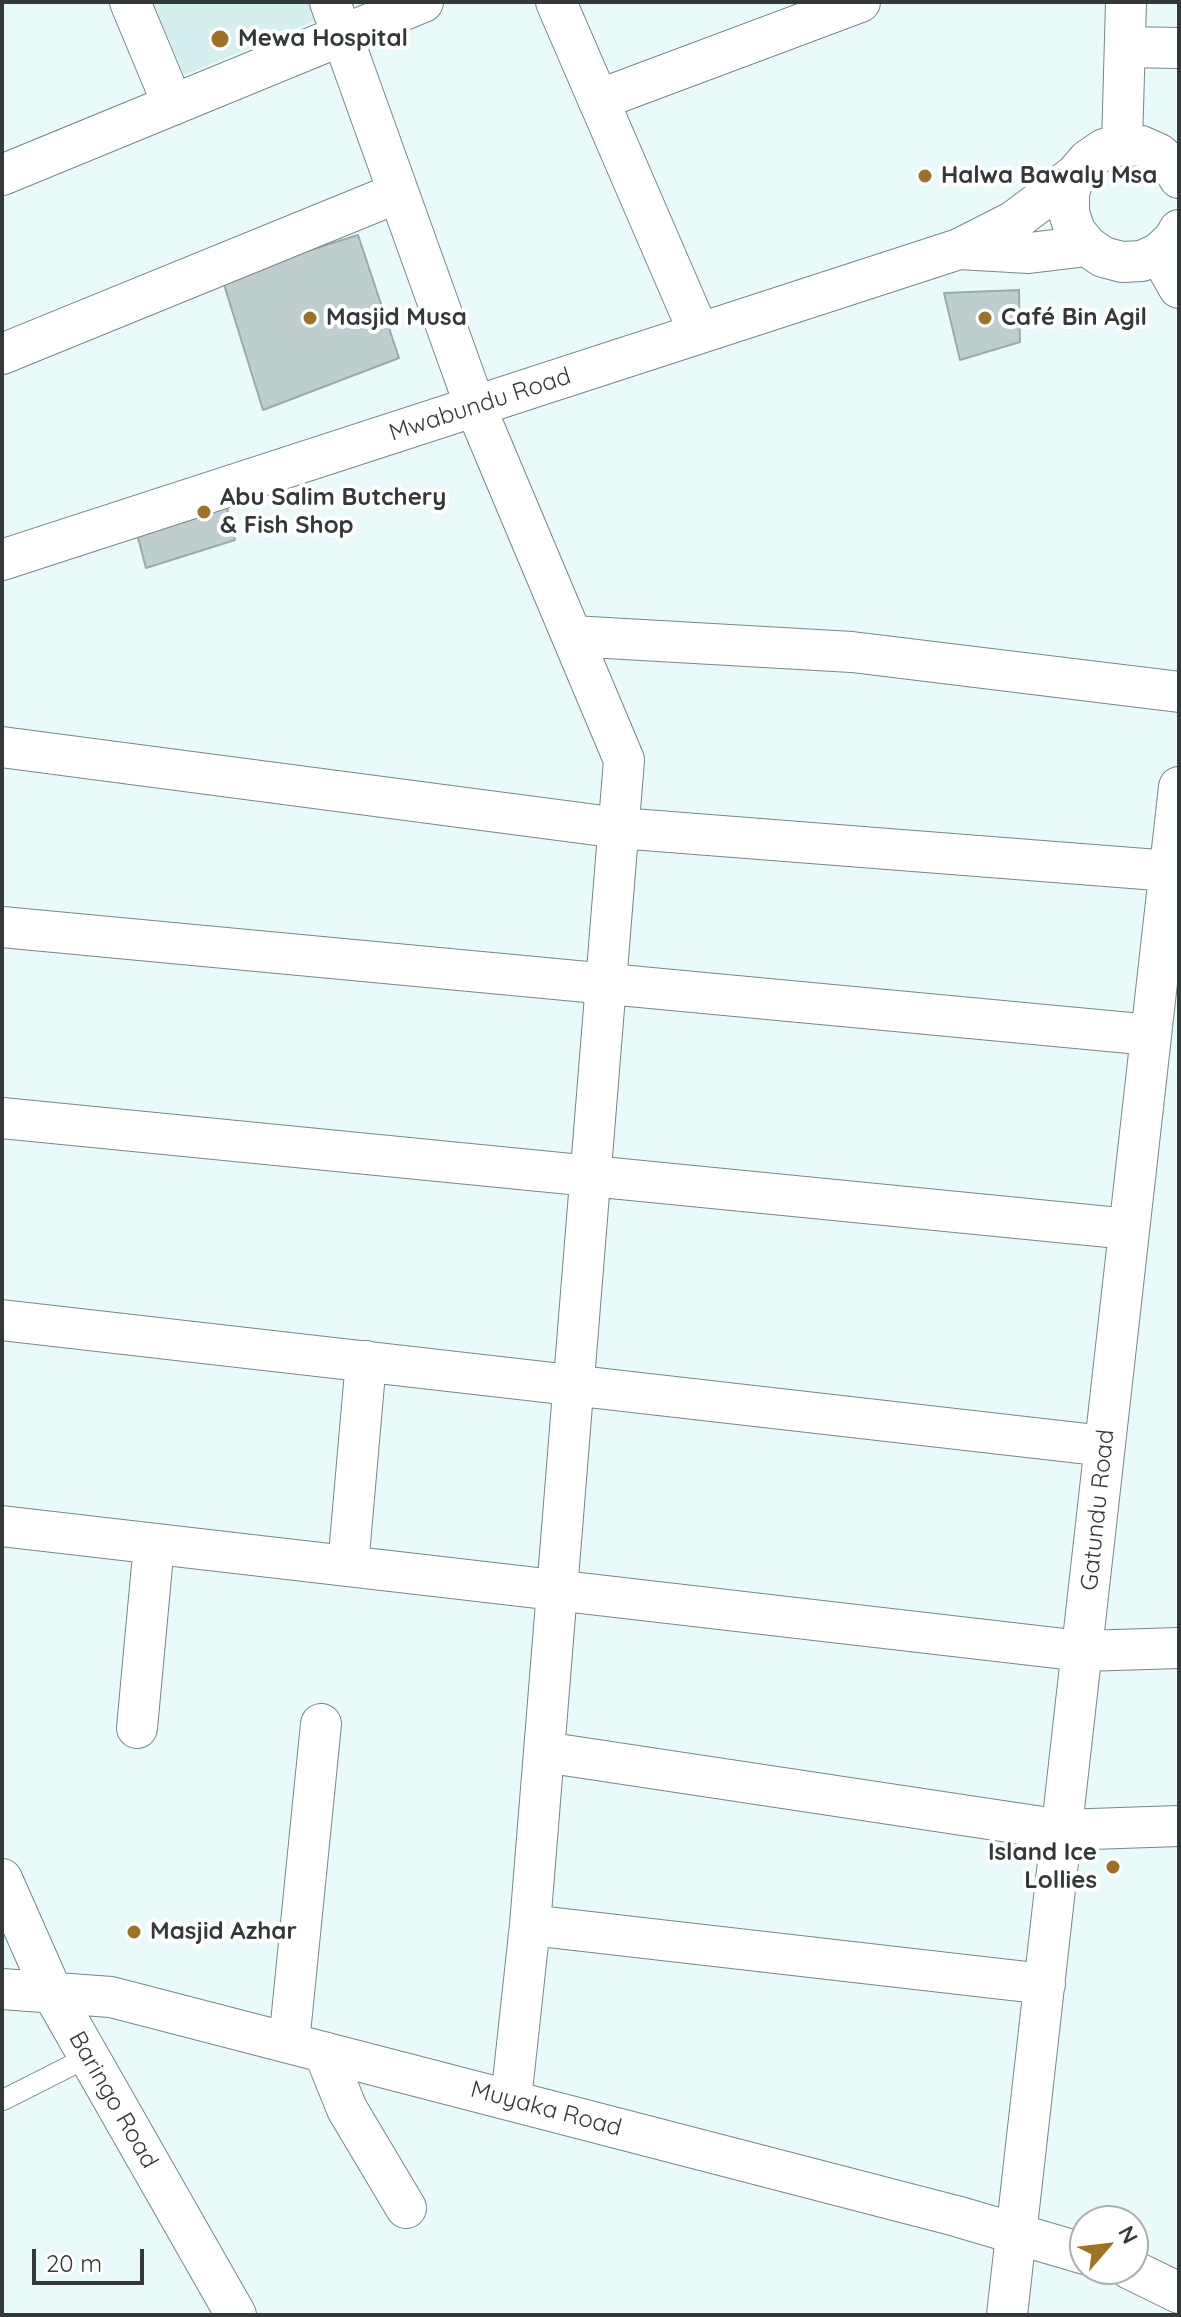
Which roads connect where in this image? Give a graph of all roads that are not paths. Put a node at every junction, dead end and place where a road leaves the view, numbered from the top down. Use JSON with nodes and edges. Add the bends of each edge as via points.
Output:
{"nodes":[{"id":1,"x":130,"y":2,"type":"edge"},
{"id":2,"x":423,"y":2,"type":"edge"},
{"id":3,"x":556,"y":2,"type":"edge"},
{"id":4,"x":860,"y":2,"type":"edge"},
{"id":5,"x":1126,"y":2,"type":"edge"},
{"id":6,"x":335,"y":19,"type":"edge"},
{"id":7,"x":1125,"y":47,"type":"junction"},
{"id":8,"x":1179,"y":48,"type":"edge"},
{"id":9,"x":598,"y":100,"type":"junction"},
{"id":10,"x":173,"y":105,"type":"junction"},
{"id":11,"x":1122,"y":145,"type":"junction"},
{"id":12,"x":2,"y":175,"type":"edge"},
{"id":13,"x":1075,"y":175,"type":"junction"},
{"id":14,"x":1179,"y":178,"type":"edge"},
{"id":15,"x":397,"y":193,"type":"junction"},
{"id":16,"x":1169,"y":241,"type":"edge"},
{"id":17,"x":1087,"y":246,"type":"junction"},
{"id":18,"x":959,"y":249,"type":"junction"},
{"id":19,"x":1179,"y":288,"type":"edge"},
{"id":20,"x":699,"y":333,"type":"junction"},
{"id":21,"x":2,"y":354,"type":"edge"},
{"id":22,"x":475,"y":406,"type":"junction"},
{"id":23,"x":2,"y":560,"type":"edge"},
{"id":24,"x":572,"y":636,"type":"junction"},
{"id":25,"x":1179,"y":692,"type":"edge"},
{"id":26,"x":2,"y":747,"type":"edge"},
{"id":27,"x":1179,"y":787,"type":"edge"},
{"id":28,"x":619,"y":828,"type":"junction"},
{"id":29,"x":1170,"y":871,"type":"junction"},
{"id":30,"x":2,"y":927,"type":"edge"},
{"id":31,"x":606,"y":984,"type":"junction"},
{"id":32,"x":1151,"y":1035,"type":"junction"},
{"id":33,"x":2,"y":1118,"type":"edge"},
{"id":34,"x":591,"y":1176,"type":"junction"},
{"id":35,"x":1129,"y":1229,"type":"junction"},
{"id":36,"x":2,"y":1320,"type":"edge"},
{"id":37,"x":366,"y":1361,"type":"junction"},
{"id":38,"x":574,"y":1385,"type":"junction"},
{"id":39,"x":1105,"y":1446,"type":"junction"},
{"id":40,"x":2,"y":1526,"type":"edge"},
{"id":41,"x":154,"y":1544,"type":"junction"},
{"id":42,"x":348,"y":1566,"type":"junction"},
{"id":43,"x":557,"y":1590,"type":"junction"},
{"id":44,"x":1179,"y":1648,"type":"edge"},
{"id":45,"x":1082,"y":1651,"type":"junction"},
{"id":46,"x":321,"y":1724,"type":"dead end"},
{"id":47,"x":137,"y":1728,"type":"dead end"},
{"id":48,"x":544,"y":1752,"type":"junction"},
{"id":49,"x":1179,"y":1826,"type":"edge"},
{"id":50,"x":1062,"y":1830,"type":"junction"},
{"id":51,"x":2,"y":1879,"type":"edge"},
{"id":52,"x":530,"y":1925,"type":"junction"},
{"id":53,"x":1045,"y":1984,"type":"junction"},
{"id":54,"x":2,"y":1989,"type":"edge"},
{"id":55,"x":52,"y":1992,"type":"junction"},
{"id":56,"x":306,"y":2048,"type":"junction"},
{"id":57,"x":88,"y":2057,"type":"junction"},
{"id":58,"x":369,"y":2064,"type":"junction"},
{"id":59,"x":3,"y":2100,"type":"edge"},
{"id":60,"x":511,"y":2100,"type":"junction"},
{"id":61,"x":347,"y":2109,"type":"junction"},
{"id":62,"x":406,"y":2208,"type":"dead end"},
{"id":63,"x":1017,"y":2234,"type":"junction"},
{"id":64,"x":1069,"y":2249,"type":"edge"},
{"id":65,"x":1149,"y":2278,"type":"edge"},
{"id":66,"x":1179,"y":2293,"type":"edge"},
{"id":67,"x":236,"y":2315,"type":"edge"},
{"id":68,"x":1007,"y":2315,"type":"edge"}],
"edges":[{"from":1,"to":10,"type":"street"},
{"from":2,"to":6,"type":"street"},
{"from":3,"to":9,"type":"street"},
{"from":4,"to":9,"type":"street"},
{"from":5,"to":7,"type":"street"},
{"from":6,"to":10,"type":"street"},
{"from":6,"to":15,"type":"street"},
{"from":7,"to":8,"type":"street"},
{"from":7,"to":11,"type":"street"},
{"from":9,"to":20,"type":"street"},
{"from":10,"to":12,"type":"street"},
{"from":11,"to":13,"type":"street","via":[[1104,149]]},
{"from":11,"to":14,"type":"street","via":[[1159,154]]},
{"from":13,"to":17,"type":"street","via":[[1069,213]]},
{"from":13,"to":18,"type":"street","via":[[1014,221]]},
{"from":15,"to":21,"type":"street"},
{"from":15,"to":22,"type":"street"},
{"from":16,"to":17,"type":"street","via":[[1142,261],[1103,257]]},
{"from":16,"to":19,"type":"street"},
{"from":17,"to":18,"type":"street","via":[[1029,253]]},
{"from":18,"to":20,"type":"street","name":"Mwabundu Road"},
{"from":20,"to":22,"type":"street","name":"Mwabundu Road"},
{"from":22,"to":23,"type":"street","name":"Mwabundu Road"},
{"from":22,"to":24,"type":"street"},
{"from":24,"to":25,"type":"street","via":[[852,652]]},
{"from":24,"to":28,"type":"street","via":[[624,760]]},
{"from":26,"to":28,"type":"street"},
{"from":27,"to":29,"type":"street","name":"Gatundu Road"},
{"from":28,"to":29,"type":"street"},
{"from":28,"to":31,"type":"street"},
{"from":29,"to":32,"type":"street","name":"Gatundu Road"},
{"from":30,"to":31,"type":"street"},
{"from":31,"to":32,"type":"street"},
{"from":31,"to":34,"type":"street"},
{"from":32,"to":35,"type":"street","name":"Gatundu Road"},
{"from":33,"to":34,"type":"street"},
{"from":34,"to":35,"type":"street"},
{"from":34,"to":38,"type":"street"},
{"from":35,"to":39,"type":"street","name":"Gatundu Road"},
{"from":36,"to":37,"type":"street"},
{"from":37,"to":38,"type":"street"},
{"from":37,"to":42,"type":"street"},
{"from":38,"to":39,"type":"street"},
{"from":38,"to":43,"type":"street"},
{"from":39,"to":45,"type":"street","name":"Gatundu Road"},
{"from":40,"to":41,"type":"street"},
{"from":41,"to":42,"type":"street"},
{"from":41,"to":47,"type":"street"},
{"from":42,"to":43,"type":"street"},
{"from":43,"to":45,"type":"street"},
{"from":43,"to":48,"type":"street"},
{"from":44,"to":45,"type":"street"},
{"from":45,"to":50,"type":"street","name":"Gatundu Road"},
{"from":46,"to":56,"type":"street"},
{"from":48,"to":50,"type":"street"},
{"from":48,"to":52,"type":"street"},
{"from":49,"to":50,"type":"street"},
{"from":50,"to":53,"type":"street","name":"Gatundu Road"},
{"from":51,"to":55,"type":"street","name":"Baringo Road"},
{"from":52,"to":53,"type":"street"},
{"from":52,"to":60,"type":"street"},
{"from":53,"to":63,"type":"street","name":"Gatundu Road"},
{"from":54,"to":55,"type":"street","name":"Muyaka Road"},
{"from":55,"to":56,"type":"street","name":"Muyaka Road","via":[[111,1997]]},
{"from":55,"to":57,"type":"street","name":"Baringo Road"},
{"from":56,"to":58,"type":"street","name":"Muyaka Road"},
{"from":56,"to":61,"type":"street"},
{"from":57,"to":59,"type":"lane"},
{"from":57,"to":67,"type":"street","name":"Baringo Road"},
{"from":58,"to":60,"type":"street","name":"Muyaka Road"},
{"from":58,"to":61,"type":"street"},
{"from":60,"to":63,"type":"street","name":"Muyaka Road"},
{"from":61,"to":62,"type":"street"},
{"from":63,"to":64,"type":"street","name":"Muyaka Road"},
{"from":63,"to":68,"type":"street","name":"Gatundu Road"},
{"from":65,"to":66,"type":"street"}]}
